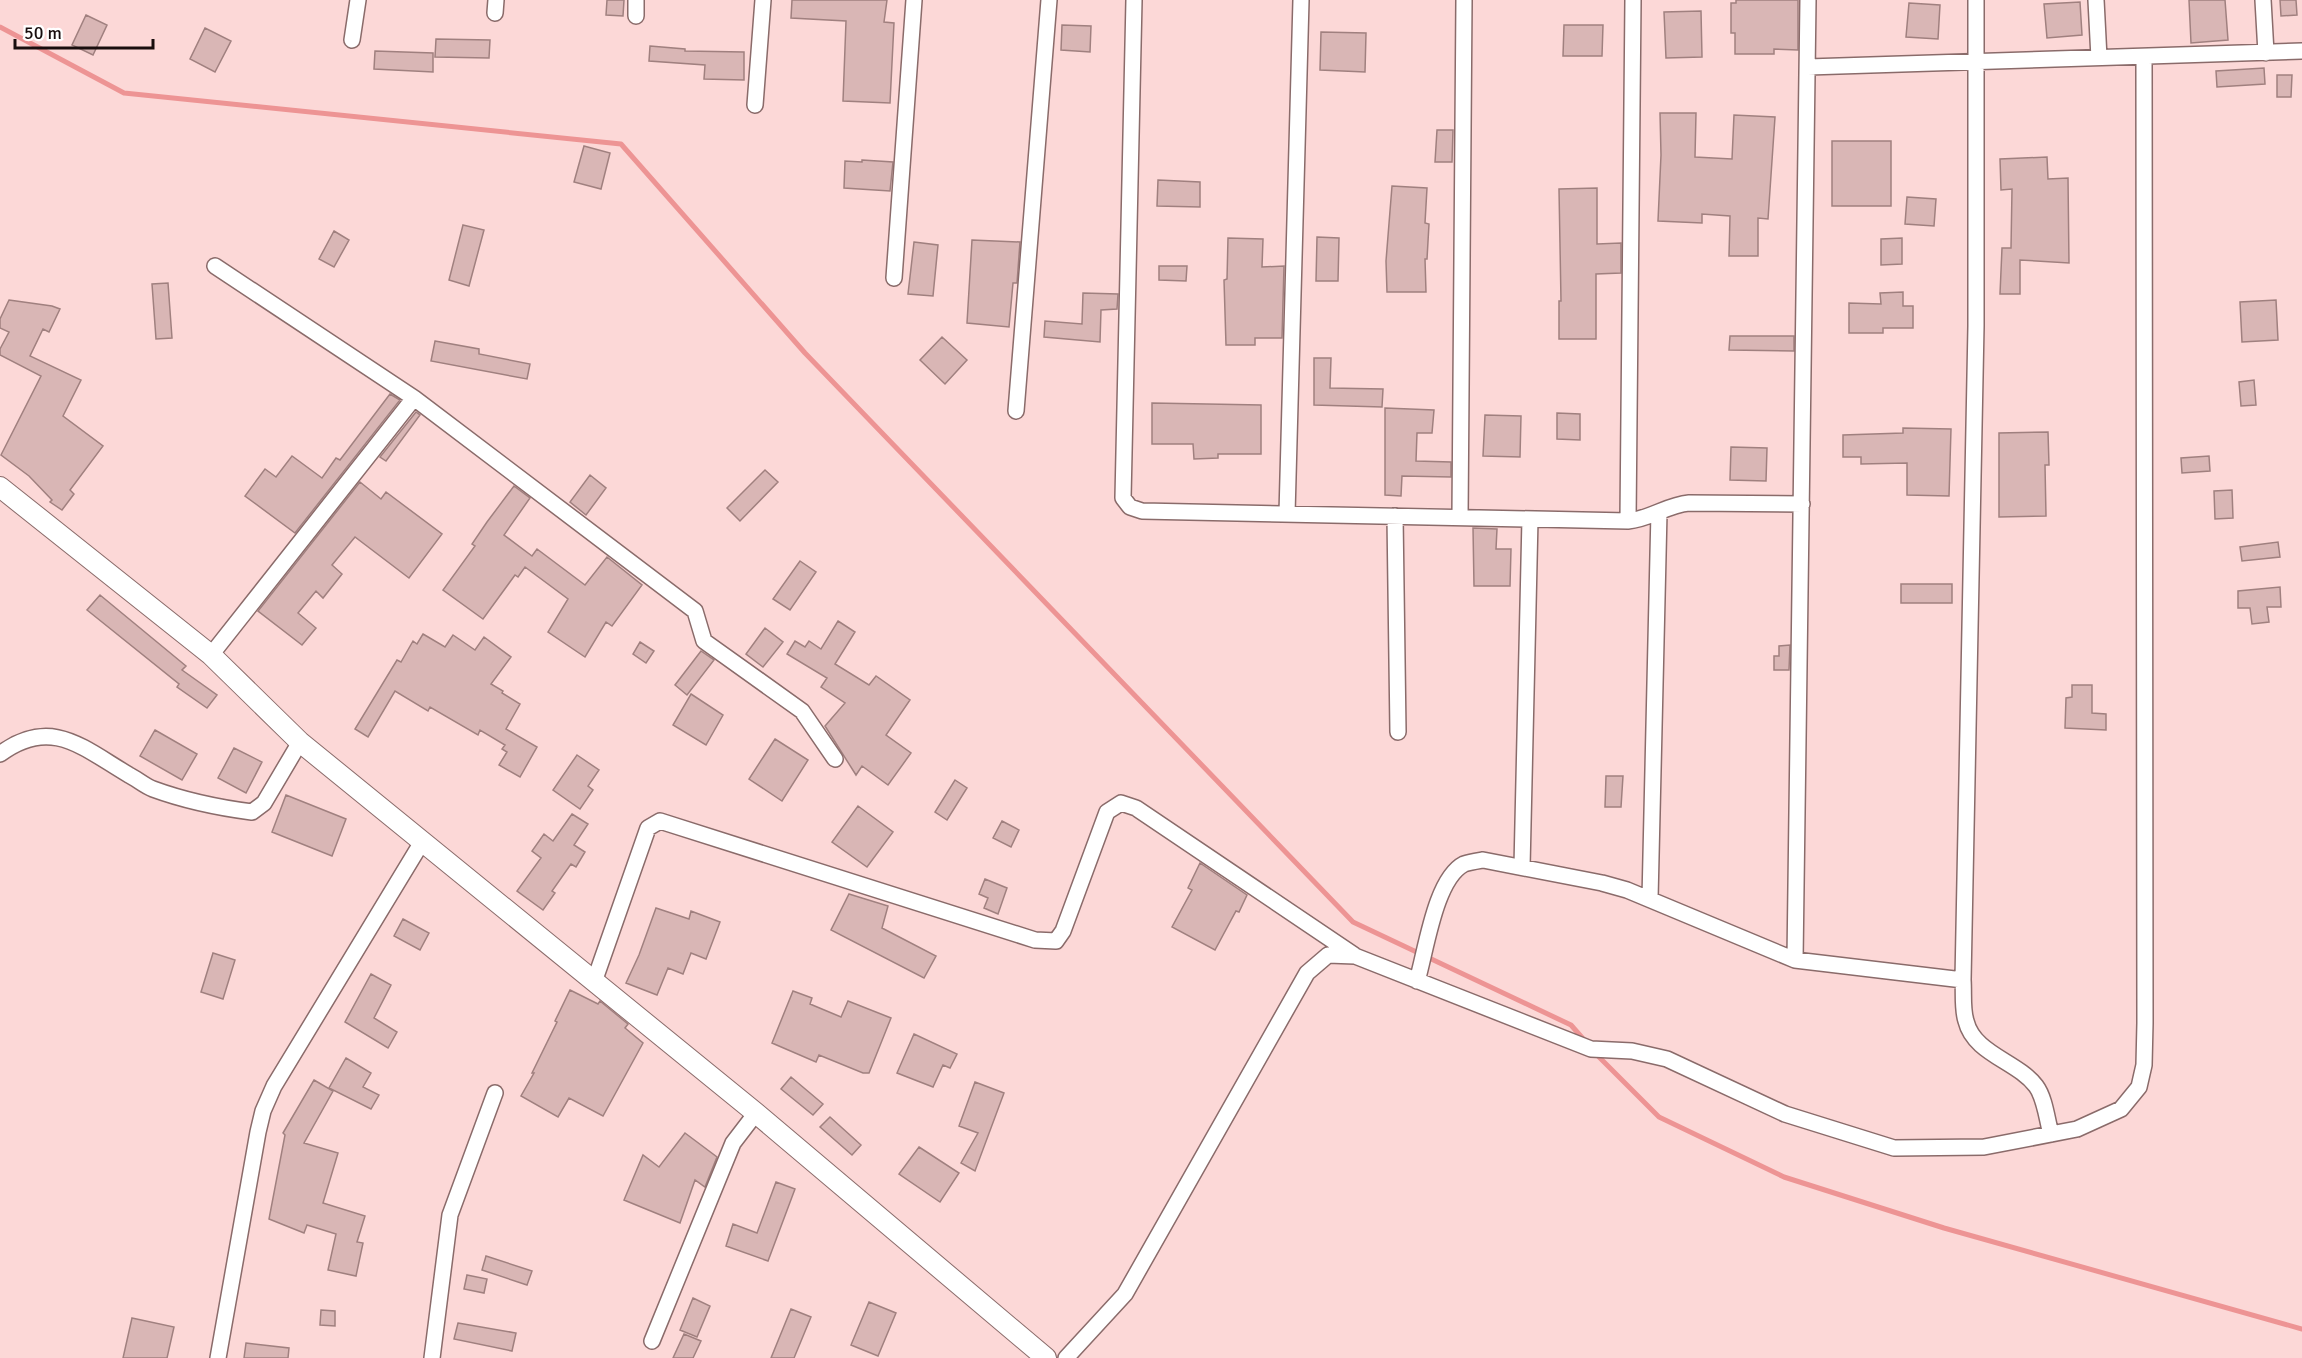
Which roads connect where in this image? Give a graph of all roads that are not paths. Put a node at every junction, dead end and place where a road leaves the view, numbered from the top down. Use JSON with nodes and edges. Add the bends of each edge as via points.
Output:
{"nodes":[{"id":1,"x":358,"y":0,"type":"edge"},
{"id":2,"x":636,"y":0,"type":"edge"},
{"id":3,"x":762,"y":0,"type":"edge"},
{"id":4,"x":914,"y":0,"type":"edge"},
{"id":5,"x":1049,"y":0,"type":"edge"},
{"id":6,"x":1134,"y":0,"type":"edge"},
{"id":7,"x":1301,"y":0,"type":"edge"},
{"id":8,"x":1464,"y":0,"type":"edge"},
{"id":9,"x":1633,"y":0,"type":"edge"},
{"id":10,"x":1808,"y":0,"type":"edge"},
{"id":11,"x":1976,"y":0,"type":"edge"},
{"id":12,"x":2096,"y":0,"type":"edge"},
{"id":13,"x":2263,"y":0,"type":"edge"},
{"id":14,"x":636,"y":16,"type":"dead end"},
{"id":15,"x":352,"y":40,"type":"dead end"},
{"id":16,"x":2302,"y":51,"type":"edge"},
{"id":17,"x":2266,"y":53,"type":"junction"},
{"id":18,"x":2144,"y":57,"type":"junction"},
{"id":19,"x":2099,"y":58,"type":"junction"},
{"id":20,"x":1975,"y":62,"type":"junction"},
{"id":21,"x":1808,"y":67,"type":"junction"},
{"id":22,"x":755,"y":105,"type":"dead end"},
{"id":23,"x":215,"y":266,"type":"dead end"},
{"id":24,"x":894,"y":278,"type":"dead end"},
{"id":25,"x":414,"y":398,"type":"junction"},
{"id":26,"x":1016,"y":411,"type":"dead end"},
{"id":27,"x":0,"y":487,"type":"edge"},
{"id":28,"x":1802,"y":504,"type":"junction"},
{"id":29,"x":1659,"y":512,"type":"junction"},
{"id":30,"x":1287,"y":514,"type":"junction"},
{"id":31,"x":1395,"y":516,"type":"junction"},
{"id":32,"x":1460,"y":518,"type":"junction"},
{"id":33,"x":1530,"y":519,"type":"junction"},
{"id":34,"x":1628,"y":521,"type":"junction"},
{"id":35,"x":211,"y":655,"type":"junction"},
{"id":36,"x":1398,"y":732,"type":"dead end"},
{"id":37,"x":300,"y":742,"type":"junction"},
{"id":38,"x":0,"y":754,"type":"edge"},
{"id":39,"x":835,"y":759,"type":"dead end"},
{"id":40,"x":422,"y":842,"type":"junction"},
{"id":41,"x":1522,"y":867,"type":"junction"},
{"id":42,"x":1650,"y":899,"type":"junction"},
{"id":43,"x":1355,"y":956,"type":"junction"},
{"id":44,"x":1796,"y":960,"type":"junction"},
{"id":45,"x":1963,"y":980,"type":"junction"},
{"id":46,"x":1417,"y":981,"type":"junction"},
{"id":47,"x":594,"y":982,"type":"junction"},
{"id":48,"x":495,"y":1093,"type":"dead end"},
{"id":49,"x":756,"y":1113,"type":"junction"},
{"id":50,"x":2051,"y":1134,"type":"junction"},
{"id":51,"x":652,"y":1341,"type":"dead end"},
{"id":52,"x":218,"y":1358,"type":"edge"},
{"id":53,"x":432,"y":1358,"type":"edge"},
{"id":54,"x":1046,"y":1358,"type":"edge"},
{"id":55,"x":1066,"y":1358,"type":"edge"}],
"edges":[{"from":1,"to":15,"type":"street"},
{"from":2,"to":14,"type":"street"},
{"from":3,"to":22,"type":"street"},
{"from":4,"to":24,"type":"street"},
{"from":5,"to":26,"type":"street"},
{"from":6,"to":30,"type":"street","via":[[1124,498],[1130,507],[1142,511]]},
{"from":7,"to":30,"type":"street"},
{"from":8,"to":32,"type":"street"},
{"from":9,"to":34,"type":"street"},
{"from":10,"to":21,"type":"street"},
{"from":11,"to":20,"type":"street"},
{"from":12,"to":19,"type":"street"},
{"from":13,"to":17,"type":"street"},
{"from":16,"to":17,"type":"street"},
{"from":17,"to":18,"type":"street"},
{"from":18,"to":19,"type":"street"},
{"from":18,"to":50,"type":"street","via":[[2144,1065],[2139,1087],[2121,1109],[2077,1129]]},
{"from":19,"to":20,"type":"street"},
{"from":20,"to":21,"type":"street"},
{"from":20,"to":45,"type":"street","via":[[1976,326]]},
{"from":21,"to":28,"type":"street"},
{"from":23,"to":25,"type":"street"},
{"from":25,"to":35,"type":"street"},
{"from":25,"to":39,"type":"street","via":[[695,611],[704,641],[802,711]]},
{"from":27,"to":35,"type":"street"},
{"from":28,"to":29,"type":"street","via":[[1689,503]]},
{"from":28,"to":44,"type":"street"},
{"from":29,"to":34,"type":"street"},
{"from":29,"to":42,"type":"street"},
{"from":30,"to":31,"type":"street"},
{"from":31,"to":32,"type":"street"},
{"from":31,"to":36,"type":"street"},
{"from":32,"to":33,"type":"street"},
{"from":33,"to":34,"type":"street"},
{"from":33,"to":41,"type":"street"},
{"from":35,"to":37,"type":"street"},
{"from":37,"to":38,"type":"street","via":[[264,803],[252,812],[152,788],[70,740],[39,735]]},
{"from":37,"to":40,"type":"street"},
{"from":40,"to":47,"type":"street"},
{"from":40,"to":52,"type":"street","via":[[274,1086],[263,1111]]},
{"from":41,"to":42,"type":"street","via":[[1602,883]]},
{"from":41,"to":46,"type":"street","via":[[1483,860],[1463,864],[1446,883],[1437,904]]},
{"from":42,"to":44,"type":"street"},
{"from":43,"to":46,"type":"street"},
{"from":43,"to":47,"type":"street","via":[[1136,808],[1121,803],[1107,812],[1056,941],[1035,940],[660,821],[648,828]]},
{"from":43,"to":55,"type":"street","via":[[1328,955],[1307,974],[1125,1294]]},
{"from":44,"to":45,"type":"street"},
{"from":45,"to":50,"type":"street","via":[[1965,1021],[1971,1034],[2037,1088]]},
{"from":46,"to":50,"type":"street","via":[[1591,1049],[1632,1051],[1667,1059],[1785,1114],[1894,1148],[1984,1147]]},
{"from":47,"to":49,"type":"street"},
{"from":48,"to":53,"type":"street","via":[[450,1215]]},
{"from":49,"to":51,"type":"street","via":[[731,1149]]},
{"from":49,"to":54,"type":"street"}]}
